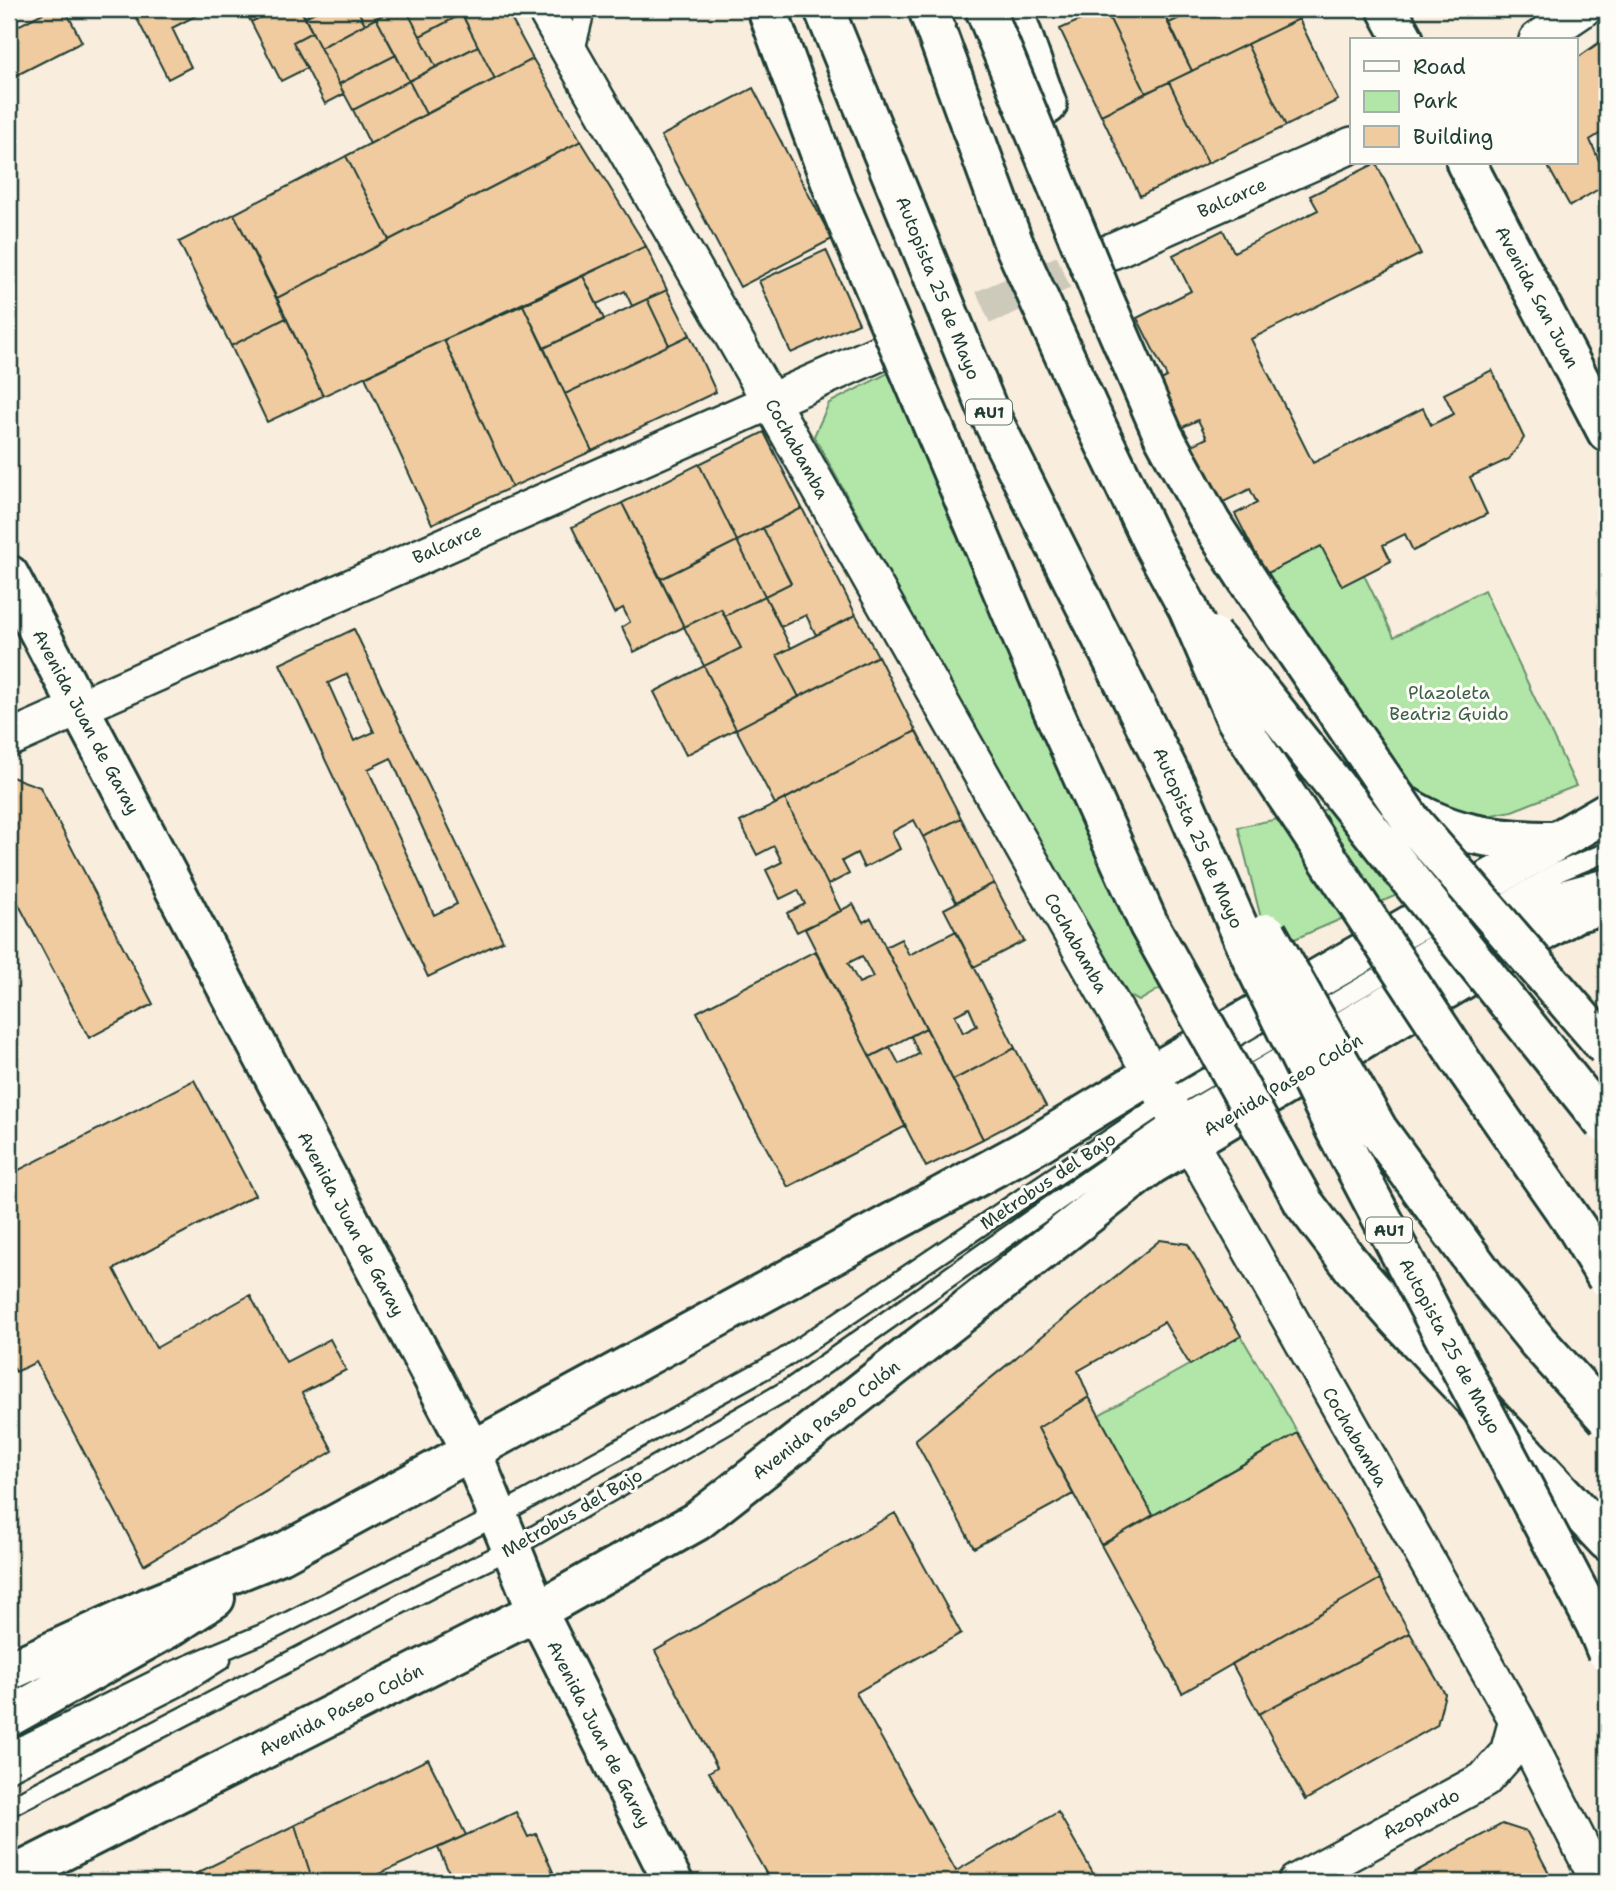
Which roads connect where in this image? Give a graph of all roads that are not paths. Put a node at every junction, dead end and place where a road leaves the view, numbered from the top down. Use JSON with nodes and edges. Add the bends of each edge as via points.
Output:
{"nodes":[{"id":1,"x":545,"y":9,"type":"edge"},
{"id":2,"x":767,"y":9,"type":"edge"},
{"id":3,"x":824,"y":9,"type":"edge"},
{"id":4,"x":928,"y":9,"type":"edge"},
{"id":5,"x":985,"y":9,"type":"edge"},
{"id":6,"x":1013,"y":9,"type":"edge"},
{"id":7,"x":1388,"y":9,"type":"edge"},
{"id":8,"x":1583,"y":9,"type":"edge"},
{"id":9,"x":583,"y":18,"type":"dead end"},
{"id":10,"x":1403,"y":38,"type":"edge"},
{"id":11,"x":1540,"y":38,"type":"edge"},
{"id":12,"x":573,"y":58,"type":"junction"},
{"id":13,"x":1350,"y":146,"type":"edge"},
{"id":14,"x":1467,"y":164,"type":"edge"},
{"id":15,"x":1112,"y":251,"type":"tunnel mouth"},
{"id":16,"x":886,"y":350,"type":"tunnel mouth"},
{"id":17,"x":770,"y":401,"type":"junction"},
{"id":18,"x":1607,"y":432,"type":"edge"},
{"id":19,"x":9,"y":575,"type":"edge"},
{"id":20,"x":1188,"y":608,"type":"junction"},
{"id":21,"x":78,"y":707,"type":"junction"},
{"id":22,"x":9,"y":739,"type":"edge"},
{"id":23,"x":1184,"y":802,"type":"junction"},
{"id":24,"x":1607,"y":812,"type":"edge"},
{"id":25,"x":1555,"y":841,"type":"junction"},
{"id":26,"x":1607,"y":852,"type":"edge"},
{"id":27,"x":1607,"y":878,"type":"edge"},
{"id":28,"x":1607,"y":904,"type":"edge"},
{"id":29,"x":1607,"y":1048,"type":"edge"},
{"id":30,"x":1170,"y":1109,"type":"junction"},
{"id":31,"x":1607,"y":1127,"type":"edge"},
{"id":32,"x":1105,"y":1168,"type":"junction"},
{"id":33,"x":1607,"y":1278,"type":"edge"},
{"id":34,"x":1607,"y":1418,"type":"edge"},
{"id":35,"x":471,"y":1450,"type":"junction"},
{"id":36,"x":504,"y":1532,"type":"junction"},
{"id":37,"x":1607,"y":1541,"type":"edge"},
{"id":38,"x":281,"y":1554,"type":"junction"},
{"id":39,"x":537,"y":1611,"type":"junction"},
{"id":40,"x":272,"y":1630,"type":"junction"},
{"id":41,"x":1607,"y":1652,"type":"edge"},
{"id":42,"x":9,"y":1671,"type":"edge"},
{"id":43,"x":9,"y":1717,"type":"edge"},
{"id":44,"x":1517,"y":1720,"type":"junction"},
{"id":45,"x":9,"y":1752,"type":"edge"},
{"id":46,"x":9,"y":1772,"type":"edge"},
{"id":47,"x":9,"y":1807,"type":"edge"},
{"id":48,"x":9,"y":1878,"type":"edge"},
{"id":49,"x":673,"y":1882,"type":"edge"},
{"id":50,"x":1296,"y":1882,"type":"edge"},
{"id":51,"x":1599,"y":1882,"type":"edge"}],
"edges":[{"from":1,"to":12,"type":"street","name":"Cochabamba"},
{"from":2,"to":37,"type":"main road","bridge":true,"via":[[836,197],[1149,925],[1304,1203],[1398,1319]]},
{"from":3,"to":23,"type":"main road","name":"Autopista 25 de Mayo","number":"AU1","bridge":true,"via":[[990,415]]},
{"from":4,"to":20,"type":"main road","bridge":true,"via":[[1013,242],[1119,474]]},
{"from":5,"to":29,"type":"main road","bridge":true,"via":[[1157,422],[1211,523],[1412,822]]},
{"from":6,"to":25,"type":"main road","bridge":true,"via":[[1069,168],[1114,355],[1136,419],[1181,513],[1234,603],[1321,726],[1380,788],[1444,826],[1483,838]]},
{"from":7,"to":10,"type":"main road"},
{"from":8,"to":11,"type":"street"},
{"from":9,"to":12,"type":"lane"},
{"from":12,"to":17,"type":"street","name":"Cochabamba"},
{"from":13,"to":15,"type":"street","name":"Balcarce"},
{"from":14,"to":18,"type":"main road","name":"Avenida San Juan"},
{"from":16,"to":17,"type":"street","name":"Balcarce"},
{"from":17,"to":21,"type":"street","name":"Balcarce"},
{"from":17,"to":30,"type":"street","name":"Cochabamba"},
{"from":19,"to":21,"type":"main road","name":"Avenida Juan de Garay"},
{"from":20,"to":31,"type":"main road","bridge":true,"via":[[1258,689]]},
{"from":20,"to":33,"type":"main road","bridge":true,"via":[[1236,719]]},
{"from":21,"to":22,"type":"street","name":"Balcarce"},
{"from":21,"to":35,"type":"main road","name":"Avenida Juan de Garay"},
{"from":23,"to":34,"type":"main road","bridge":true,"via":[[1267,933],[1378,1130],[1483,1274]]},
{"from":23,"to":41,"type":"main road","name":"Autopista 25 de Mayo","number":"AU1","bridge":true,"via":[[1254,963],[1336,1131]]},
{"from":24,"to":25,"type":"main road","name":"Avenida Paseo Colón"},
{"from":25,"to":30,"type":"main road","name":"Avenida Paseo Colón"},
{"from":26,"to":30,"type":"lane","name":"Metrobus del Bajo","via":[[1558,872]]},
{"from":27,"to":30,"type":"lane","name":"Metrobus del Bajo","via":[[1561,890]]},
{"from":28,"to":30,"type":"main road","name":"Avenida Paseo Colón","via":[[1574,913]]},
{"from":30,"to":32,"type":"lane","name":"Metrobus del Bajo"},
{"from":30,"to":32,"type":"lane","name":"Metrobus del Bajo"},
{"from":30,"to":35,"type":"main road","name":"Avenida Paseo Colón","via":[[1030,1148]]},
{"from":30,"to":36,"type":"lane","name":"Metrobus del Bajo","via":[[783,1359]]},
{"from":30,"to":39,"type":"main road","name":"Avenida Paseo Colón","via":[[1151,1165],[696,1521]]},
{"from":30,"to":44,"type":"street","name":"Cochabamba"},
{"from":32,"to":36,"type":"lane","name":"Metrobus del Bajo","via":[[792,1387]]},
{"from":35,"to":36,"type":"main road","name":"Avenida Juan de Garay"},
{"from":35,"to":38,"type":"main road","name":"Avenida Paseo Colón"},
{"from":36,"to":39,"type":"main road","name":"Avenida Juan de Garay"},
{"from":36,"to":40,"type":"lane","name":"Metrobus del Bajo"},
{"from":36,"to":47,"type":"lane","name":"Metrobus del Bajo","via":[[435,1586]]},
{"from":38,"to":42,"type":"main road","name":"Avenida Paseo Colón","via":[[146,1608]]},
{"from":38,"to":43,"type":"main road","via":[[172,1626]]},
{"from":39,"to":48,"type":"main road","name":"Avenida Paseo Colón"},
{"from":39,"to":49,"type":"main road","name":"Avenida Juan de Garay"},
{"from":40,"to":45,"type":"lane","name":"Metrobus del Bajo","via":[[171,1672]]},
{"from":40,"to":46,"type":"lane","name":"Metrobus del Bajo","via":[[178,1687]]},
{"from":44,"to":50,"type":"street","name":"Azopardo","via":[[1508,1754],[1484,1780]]},
{"from":44,"to":51,"type":"street","name":"Cochabamba"}]}
